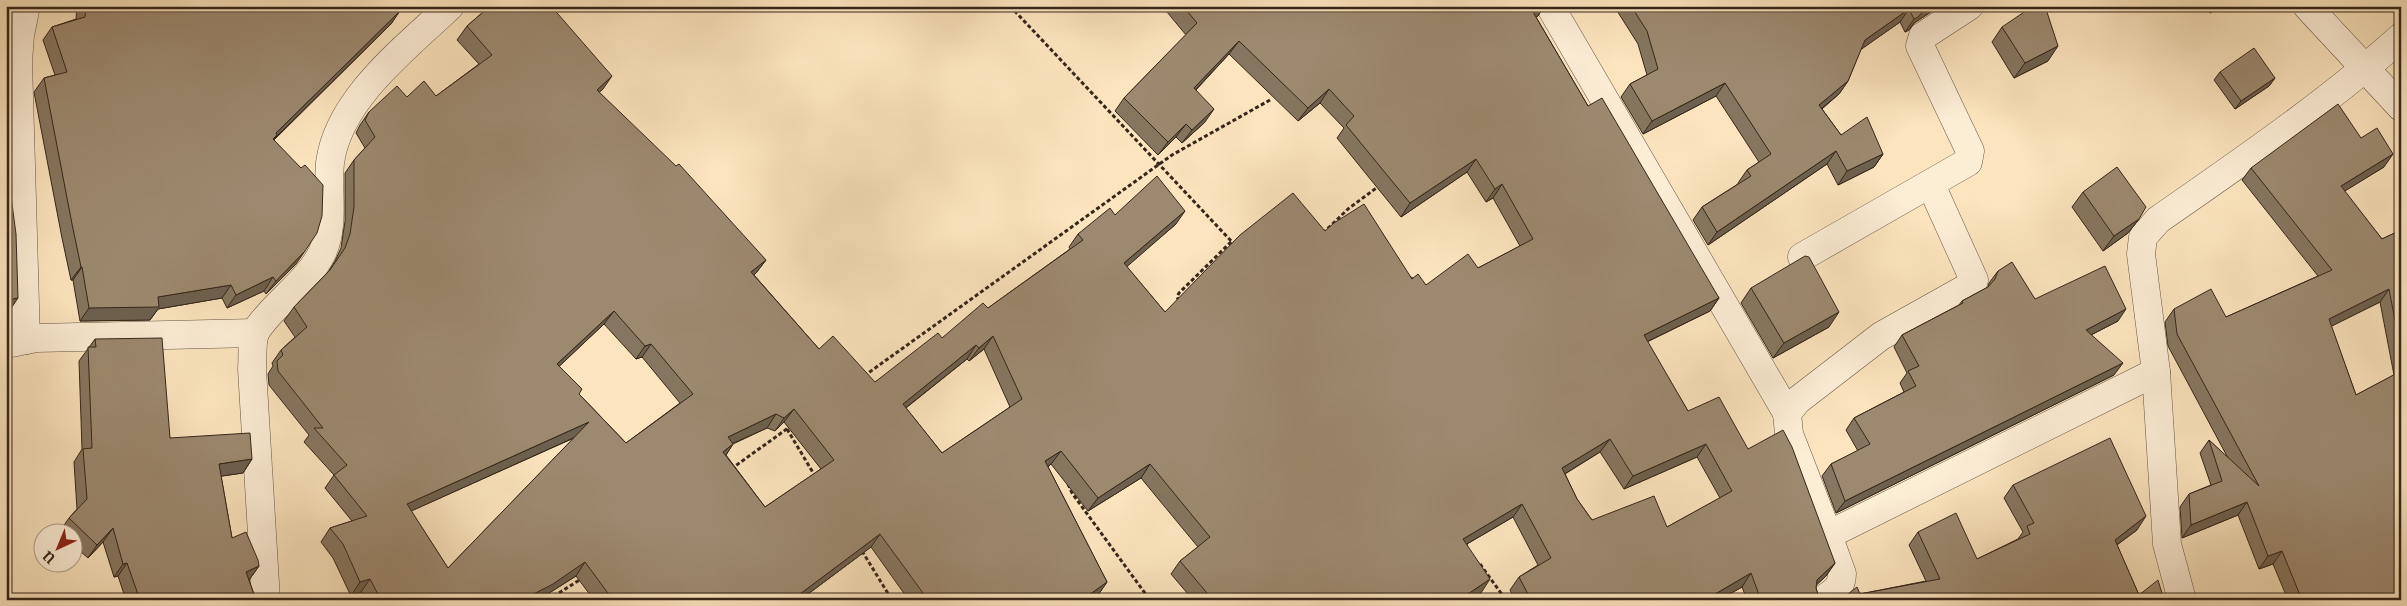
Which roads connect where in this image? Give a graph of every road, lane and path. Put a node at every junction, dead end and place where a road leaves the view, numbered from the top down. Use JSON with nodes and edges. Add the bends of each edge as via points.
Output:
{"nodes":[{"id":1,"x":26,"y":6,"type":"edge"},
{"id":2,"x":450,"y":6,"type":"edge"},
{"id":3,"x":1010,"y":6,"type":"edge"},
{"id":4,"x":1550,"y":6,"type":"edge"},
{"id":5,"x":1969,"y":6,"type":"edge"},
{"id":6,"x":2307,"y":6,"type":"edge"},
{"id":7,"x":2401,"y":38,"type":"edge"},
{"id":8,"x":2366,"y":69,"type":"junction"},
{"id":9,"x":1270,"y":100,"type":"dead end"},
{"id":10,"x":2401,"y":107,"type":"edge"},
{"id":11,"x":1159,"y":164,"type":"junction"},
{"id":12,"x":1387,"y":181,"type":"edge"},
{"id":13,"x":1931,"y":185,"type":"junction"},
{"id":14,"x":1318,"y":237,"type":"edge"},
{"id":15,"x":1232,"y":241,"type":"junction"},
{"id":16,"x":1238,"y":249,"type":"edge"},
{"id":17,"x":1802,"y":257,"type":"edge"},
{"id":18,"x":1186,"y":308,"type":"edge"},
{"id":19,"x":255,"y":333,"type":"junction"},
{"id":20,"x":23,"y":341,"type":"edge"},
{"id":21,"x":2156,"y":372,"type":"junction"},
{"id":22,"x":857,"y":381,"type":"edge"},
{"id":23,"x":1786,"y":413,"type":"junction"},
{"id":24,"x":795,"y":424,"type":"edge"},
{"id":25,"x":786,"y":430,"type":"junction"},
{"id":26,"x":727,"y":472,"type":"edge"},
{"id":27,"x":1066,"y":477,"type":"dead end"},
{"id":28,"x":817,"y":478,"type":"edge"},
{"id":29,"x":1828,"y":535,"type":"junction"},
{"id":30,"x":857,"y":543,"type":"edge"},
{"id":31,"x":1476,"y":559,"type":"edge"},
{"id":32,"x":584,"y":577,"type":"edge"},
{"id":33,"x":266,"y":600,"type":"edge"},
{"id":34,"x":548,"y":600,"type":"edge"},
{"id":35,"x":892,"y":600,"type":"edge"},
{"id":36,"x":1150,"y":600,"type":"edge"},
{"id":37,"x":1506,"y":600,"type":"edge"},
{"id":38,"x":1822,"y":600,"type":"edge"},
{"id":39,"x":2182,"y":600,"type":"edge"}],
"edges":[{"from":1,"to":20,"type":"street","via":[[18,62]]},
{"from":2,"to":19,"type":"street","via":[[373,79],[344,121],[330,164],[330,229],[322,253]]},
{"from":3,"to":11,"type":"path"},
{"from":4,"to":23,"type":"street"},
{"from":5,"to":13,"type":"street","via":[[1921,38],[1920,46],[1970,150],[1968,162]]},
{"from":6,"to":8,"type":"street"},
{"from":7,"to":8,"type":"street"},
{"from":8,"to":10,"type":"street"},
{"from":8,"to":21,"type":"street","via":[[2290,128],[2158,220],[2143,236],[2141,254]]},
{"from":9,"to":11,"type":"path"},
{"from":11,"to":15,"type":"path"},
{"from":11,"to":22,"type":"path"},
{"from":12,"to":14,"type":"path","via":[[1353,205]]},
{"from":13,"to":17,"type":"street"},
{"from":13,"to":23,"type":"street","via":[[1974,280],[1972,285],[1880,336]]},
{"from":15,"to":16,"type":"path"},
{"from":15,"to":18,"type":"path","via":[[1179,293],[1178,299]]},
{"from":19,"to":20,"type":"street","via":[[91,336]]},
{"from":19,"to":33,"type":"street","via":[[252,379]]},
{"from":21,"to":29,"type":"street"},
{"from":21,"to":39,"type":"street","via":[[2167,544]]},
{"from":23,"to":29,"type":"street","via":[[1789,434]]},
{"from":24,"to":25,"type":"path"},
{"from":25,"to":26,"type":"path"},
{"from":25,"to":28,"type":"path"},
{"from":27,"to":36,"type":"path","via":[[1072,493]]},
{"from":29,"to":38,"type":"street","via":[[1842,580],[1836,590]]},
{"from":30,"to":35,"type":"path"},
{"from":31,"to":37,"type":"path"},
{"from":32,"to":34,"type":"path"}]}
